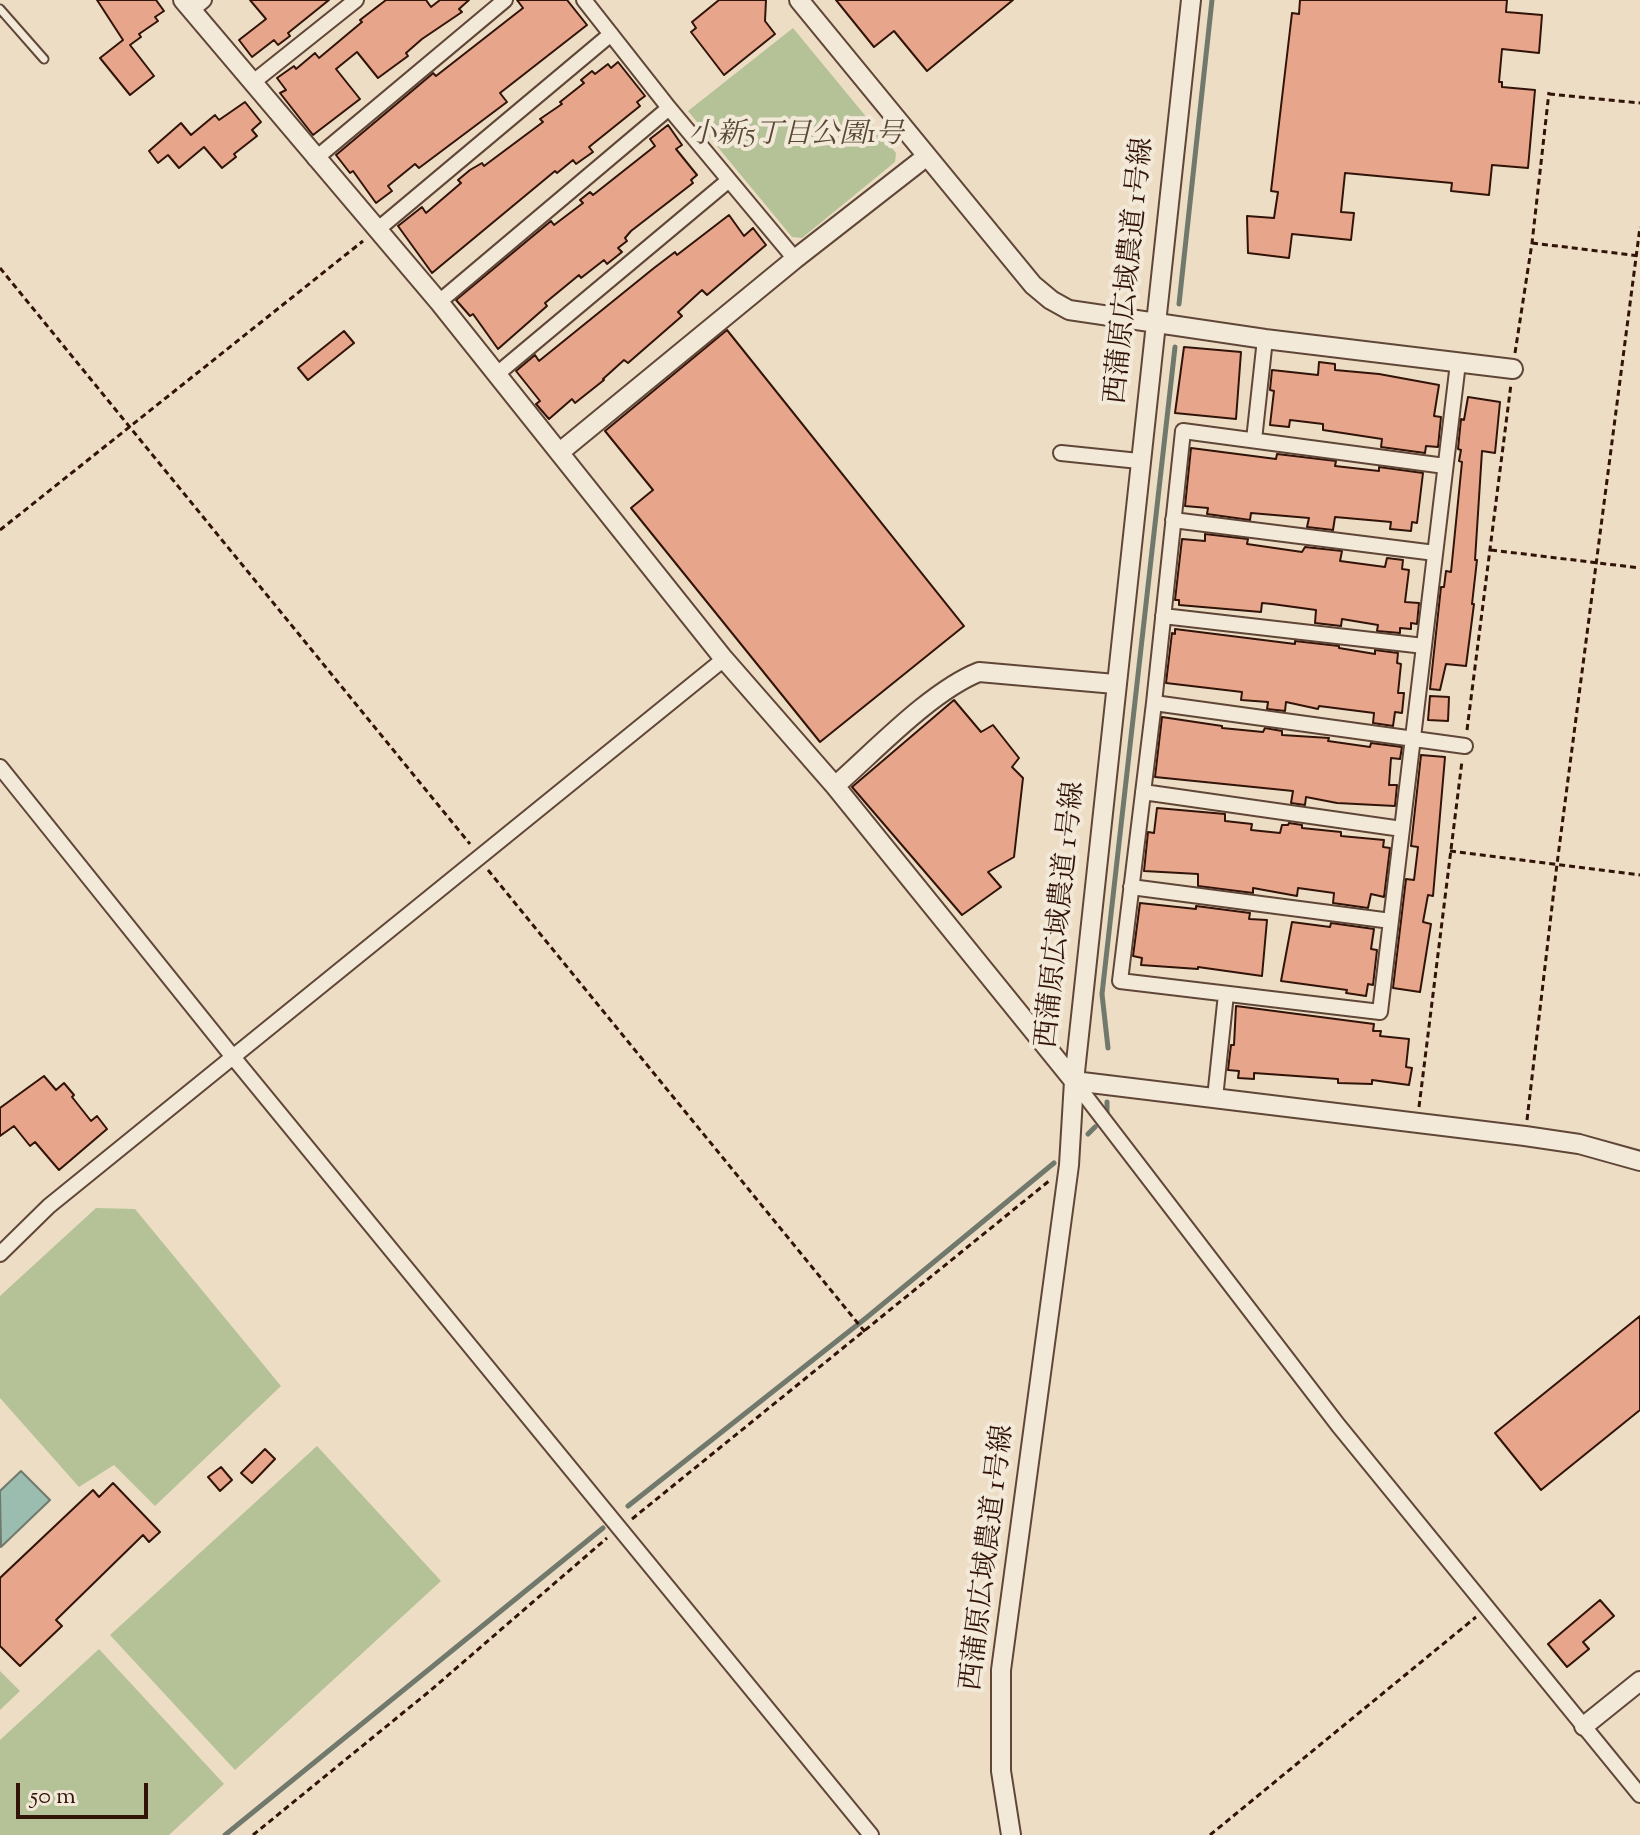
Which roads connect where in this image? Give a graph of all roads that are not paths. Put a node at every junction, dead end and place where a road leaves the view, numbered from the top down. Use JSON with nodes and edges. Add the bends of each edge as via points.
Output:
{"nodes":[{"id":1,"x":356,"y":0,"type":"edge"},
{"id":2,"x":505,"y":0,"type":"edge"},
{"id":3,"x":584,"y":0,"type":"edge"},
{"id":4,"x":799,"y":0,"type":"edge"},
{"id":5,"x":1191,"y":0,"type":"edge"},
{"id":6,"x":193,"y":3,"type":"edge"},
{"id":7,"x":0,"y":9,"type":"edge"},
{"id":8,"x":611,"y":34,"type":"junction"},
{"id":9,"x":44,"y":59,"type":"dead end"},
{"id":10,"x":252,"y":83,"type":"junction"},
{"id":11,"x":669,"y":108,"type":"junction"},
{"id":12,"x":927,"y":156,"type":"junction"},
{"id":13,"x":315,"y":159,"type":"junction"},
{"id":14,"x":729,"y":180,"type":"junction"},
{"id":15,"x":377,"y":230,"type":"junction"},
{"id":16,"x":795,"y":259,"type":"junction"},
{"id":17,"x":439,"y":302,"type":"junction"},
{"id":18,"x":1155,"y":322,"type":"junction"},
{"id":19,"x":1265,"y":339,"type":"junction"},
{"id":20,"x":1458,"y":363,"type":"junction"},
{"id":21,"x":1513,"y":369,"type":"road end"},
{"id":22,"x":497,"y":374,"type":"junction"},
{"id":23,"x":1254,"y":440,"type":"junction"},
{"id":24,"x":560,"y":452,"type":"junction"},
{"id":25,"x":1061,"y":453,"type":"dead end"},
{"id":26,"x":1139,"y":461,"type":"junction"},
{"id":27,"x":1445,"y":466,"type":"junction"},
{"id":28,"x":1173,"y":520,"type":"junction"},
{"id":29,"x":1435,"y":553,"type":"junction"},
{"id":30,"x":1163,"y":616,"type":"junction"},
{"id":31,"x":1424,"y":646,"type":"junction"},
{"id":32,"x":724,"y":659,"type":"junction"},
{"id":33,"x":1115,"y":684,"type":"junction"},
{"id":34,"x":1154,"y":703,"type":"junction"},
{"id":35,"x":1412,"y":739,"type":"junction"},
{"id":36,"x":1465,"y":746,"type":"road end"},
{"id":37,"x":0,"y":767,"type":"edge"},
{"id":38,"x":835,"y":786,"type":"junction"},
{"id":39,"x":1143,"y":792,"type":"junction"},
{"id":40,"x":1402,"y":829,"type":"junction"},
{"id":41,"x":1131,"y":887,"type":"junction"},
{"id":42,"x":1391,"y":921,"type":"junction"},
{"id":43,"x":1226,"y":994,"type":"junction"},
{"id":44,"x":233,"y":1057,"type":"junction"},
{"id":45,"x":1074,"y":1081,"type":"junction"},
{"id":46,"x":1215,"y":1098,"type":"junction"},
{"id":47,"x":1640,"y":1161,"type":"edge"},
{"id":48,"x":0,"y":1254,"type":"edge"},
{"id":49,"x":1640,"y":1681,"type":"edge"},
{"id":50,"x":1584,"y":1726,"type":"junction"},
{"id":51,"x":1640,"y":1795,"type":"edge"},
{"id":52,"x":871,"y":1835,"type":"edge"},
{"id":53,"x":1011,"y":1835,"type":"edge"}],
"edges":[{"from":1,"to":10,"type":"street"},
{"from":2,"to":13,"type":"street"},
{"from":3,"to":8,"type":"street"},
{"from":4,"to":12,"type":"street"},
{"from":5,"to":18,"type":"street","name":"西蒲原広域農道 1号線"},
{"from":6,"to":10,"type":"street"},
{"from":7,"to":9,"type":"lane"},
{"from":8,"to":11,"type":"street"},
{"from":8,"to":15,"type":"street"},
{"from":10,"to":13,"type":"street"},
{"from":11,"to":14,"type":"street"},
{"from":11,"to":17,"type":"street"},
{"from":12,"to":16,"type":"street"},
{"from":12,"to":18,"type":"street","via":[[1051,300],[1069,310]]},
{"from":13,"to":15,"type":"street"},
{"from":14,"to":16,"type":"street"},
{"from":14,"to":22,"type":"street"},
{"from":15,"to":17,"type":"street"},
{"from":16,"to":24,"type":"street"},
{"from":17,"to":22,"type":"street"},
{"from":18,"to":19,"type":"street"},
{"from":18,"to":26,"type":"street","name":"西蒲原広域農道 1号線"},
{"from":19,"to":20,"type":"street"},
{"from":19,"to":23,"type":"street"},
{"from":20,"to":21,"type":"street"},
{"from":20,"to":27,"type":"street"},
{"from":22,"to":24,"type":"street"},
{"from":23,"to":27,"type":"street"},
{"from":23,"to":28,"type":"street","via":[[1183,431]]},
{"from":24,"to":32,"type":"street"},
{"from":25,"to":26,"type":"street"},
{"from":26,"to":33,"type":"street","name":"西蒲原広域農道 1号線"},
{"from":27,"to":29,"type":"street"},
{"from":28,"to":29,"type":"street"},
{"from":28,"to":30,"type":"street"},
{"from":29,"to":31,"type":"street"},
{"from":30,"to":31,"type":"street"},
{"from":30,"to":34,"type":"street"},
{"from":31,"to":35,"type":"street"},
{"from":32,"to":38,"type":"street"},
{"from":32,"to":44,"type":"street"},
{"from":33,"to":38,"type":"street","via":[[979,672],[940,694]]},
{"from":33,"to":45,"type":"street","name":"西蒲原広域農道 1号線"},
{"from":34,"to":35,"type":"street"},
{"from":34,"to":39,"type":"street"},
{"from":35,"to":36,"type":"street"},
{"from":35,"to":40,"type":"street"},
{"from":37,"to":44,"type":"street"},
{"from":38,"to":45,"type":"street"},
{"from":39,"to":40,"type":"street"},
{"from":39,"to":41,"type":"street"},
{"from":40,"to":42,"type":"street"},
{"from":41,"to":42,"type":"street"},
{"from":41,"to":43,"type":"street","via":[[1120,981]]},
{"from":42,"to":43,"type":"street","via":[[1380,1012]]},
{"from":43,"to":46,"type":"street"},
{"from":44,"to":48,"type":"street","via":[[49,1206]]},
{"from":44,"to":52,"type":"street"},
{"from":45,"to":46,"type":"street"},
{"from":45,"to":50,"type":"street","via":[[1338,1425]]},
{"from":45,"to":53,"type":"street","name":"西蒲原広域農道 1号線","via":[[1069,1165],[1001,1670],[1001,1771]]},
{"from":46,"to":47,"type":"street","via":[[1579,1144]]},
{"from":49,"to":50,"type":"street"},
{"from":50,"to":51,"type":"street"}]}
